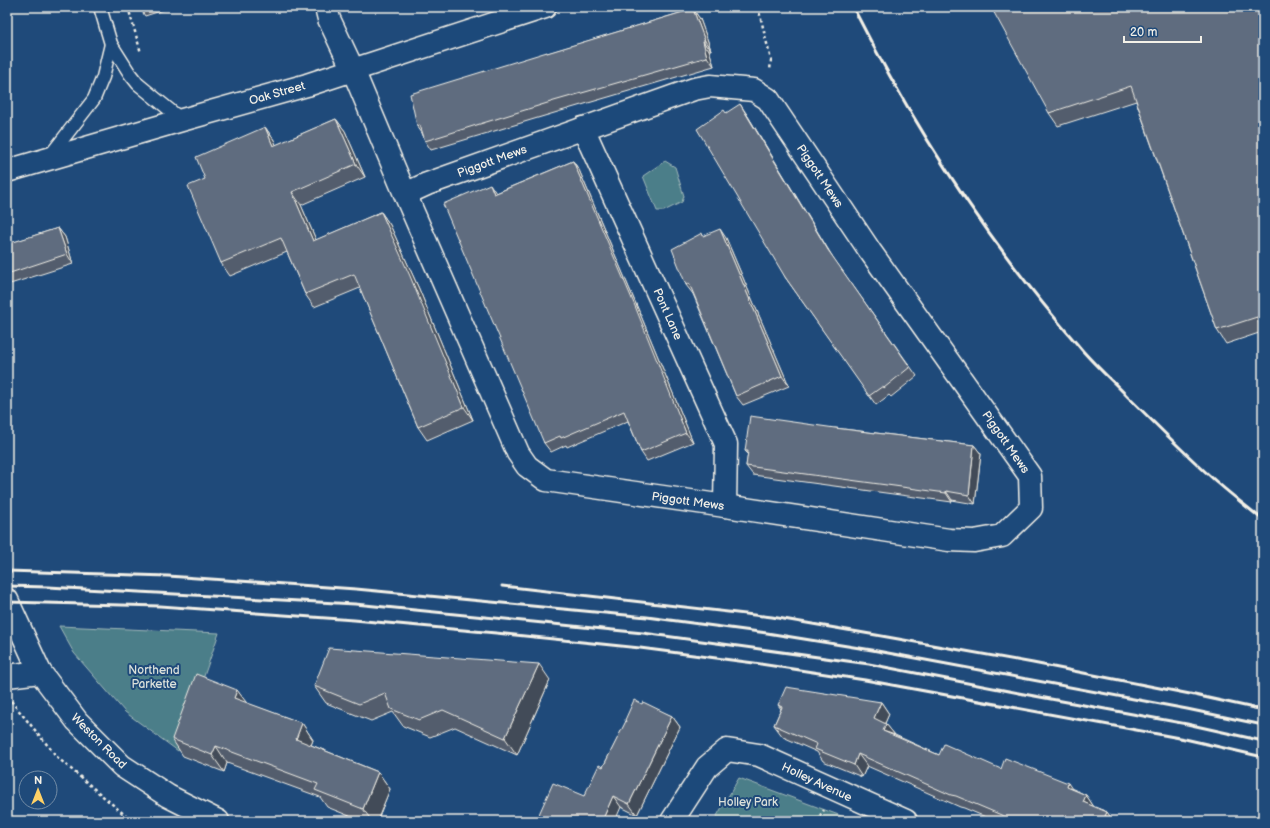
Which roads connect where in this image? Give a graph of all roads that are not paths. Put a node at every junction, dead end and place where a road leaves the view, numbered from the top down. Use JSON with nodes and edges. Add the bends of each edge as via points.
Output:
{"nodes":[{"id":1,"x":100,"y":7,"type":"edge"},
{"id":2,"x":326,"y":7,"type":"edge"},
{"id":3,"x":545,"y":7,"type":"edge"},
{"id":4,"x":505,"y":13,"type":"edge"},
{"id":5,"x":111,"y":44,"type":"junction"},
{"id":6,"x":353,"y":70,"type":"junction"},
{"id":7,"x":182,"y":120,"type":"junction"},
{"id":8,"x":583,"y":128,"type":"junction"},
{"id":9,"x":48,"y":158,"type":"junction"},
{"id":10,"x":7,"y":170,"type":"edge"},
{"id":11,"x":405,"y":194,"type":"junction"},
{"id":12,"x":725,"y":506,"type":"junction"},
{"id":13,"x":7,"y":600,"type":"edge"},
{"id":14,"x":40,"y":672,"type":"junction"},
{"id":15,"x":7,"y":676,"type":"edge"},
{"id":16,"x":214,"y":820,"type":"edge"},
{"id":17,"x":672,"y":821,"type":"edge"},
{"id":18,"x":906,"y":821,"type":"edge"}],
"edges":[{"from":1,"to":5,"type":"lane"},
{"from":2,"to":6,"type":"street","name":"Piggott Mews","via":[[328,19]]},
{"from":3,"to":4,"type":"street","name":"Oak Street"},
{"from":4,"to":6,"type":"street","name":"Oak Street"},
{"from":5,"to":7,"type":"lane","via":[[138,84]]},
{"from":5,"to":9,"type":"lane","via":[[103,77],[94,99]]},
{"from":6,"to":7,"type":"street","name":"Oak Street"},
{"from":6,"to":11,"type":"street","name":"Piggott Mews"},
{"from":7,"to":9,"type":"street","name":"Oak Street"},
{"from":8,"to":11,"type":"street","name":"Piggott Mews"},
{"from":8,"to":12,"type":"street","name":"Pont Lane","via":[[726,444]]},
{"from":8,"to":12,"type":"street","name":"Piggott Mews","via":[[694,89],[710,86],[754,90],[768,99],[870,251],[1030,476],[1031,508],[1002,536],[974,541],[949,540]]},
{"from":9,"to":10,"type":"street","name":"Oak Street"},
{"from":11,"to":12,"type":"street","name":"Piggott Mews","via":[[518,452],[527,466],[546,480]]},
{"from":13,"to":14,"type":"street","name":"Weston Road"},
{"from":14,"to":15,"type":"street"},
{"from":14,"to":16,"type":"street","name":"Weston Road","via":[[77,721],[122,766],[168,796]]},
{"from":17,"to":18,"type":"street","name":"Holley Avenue","via":[[706,768],[727,750],[758,755]]}]}
